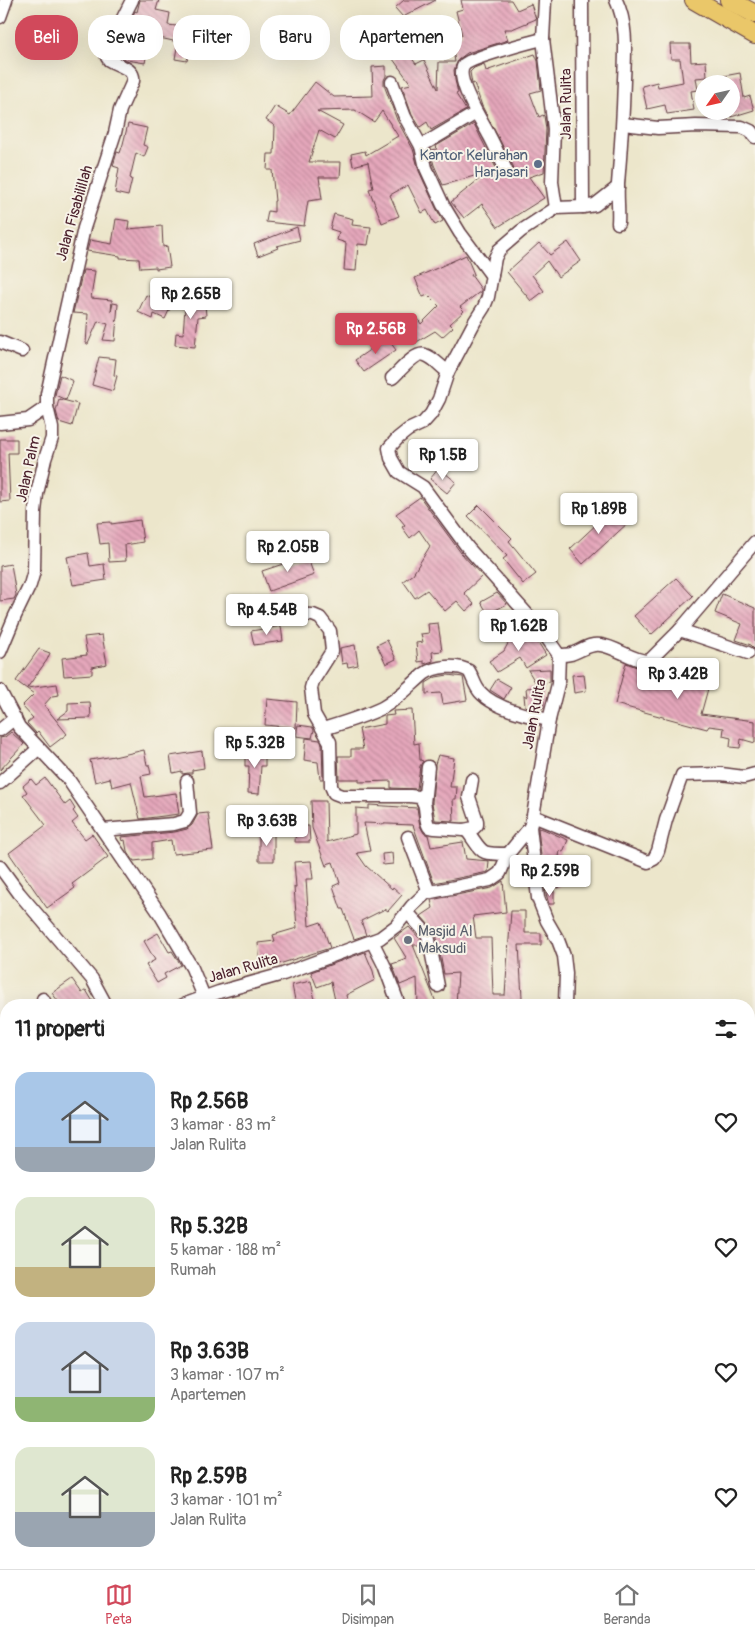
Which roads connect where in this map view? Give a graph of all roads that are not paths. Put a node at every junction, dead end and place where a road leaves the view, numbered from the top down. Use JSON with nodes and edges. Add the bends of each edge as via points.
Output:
{"nodes":[{"id":1,"x":6,"y":0,"type":"edge"},
{"id":2,"x":132,"y":0,"type":"edge"},
{"id":3,"x":544,"y":0,"type":"edge"},
{"id":4,"x":582,"y":0,"type":"edge"},
{"id":5,"x":616,"y":0,"type":"edge"},
{"id":6,"x":694,"y":0,"type":"edge"},
{"id":7,"x":729,"y":0,"type":"edge"},
{"id":8,"x":755,"y":14,"type":"edge"},
{"id":9,"x":0,"y":16,"type":"edge"},
{"id":10,"x":755,"y":35,"type":"edge"},
{"id":11,"x":543,"y":39,"type":"junction"},
{"id":12,"x":392,"y":82,"type":"dead end"},
{"id":13,"x":476,"y":113,"type":"junction"},
{"id":14,"x":623,"y":124,"type":"junction"},
{"id":15,"x":755,"y":137,"type":"edge"},
{"id":16,"x":421,"y":146,"type":"junction"},
{"id":17,"x":506,"y":170,"type":"dead end"},
{"id":18,"x":618,"y":187,"type":"junction"},
{"id":19,"x":583,"y":207,"type":"junction"},
{"id":20,"x":556,"y":208,"type":"junction"},
{"id":21,"x":618,"y":223,"type":"dead end"},
{"id":22,"x":492,"y":276,"type":"junction"},
{"id":23,"x":0,"y":342,"type":"edge"},
{"id":24,"x":22,"y":351,"type":"dead end"},
{"id":25,"x":448,"y":372,"type":"junction"},
{"id":26,"x":392,"y":378,"type":"dead end"},
{"id":27,"x":47,"y":407,"type":"junction"},
{"id":28,"x":0,"y":423,"type":"edge"},
{"id":29,"x":755,"y":542,"type":"edge"},
{"id":30,"x":278,"y":614,"type":"dead end"},
{"id":31,"x":680,"y":630,"type":"junction"},
{"id":32,"x":0,"y":652,"type":"edge"},
{"id":33,"x":748,"y":653,"type":"dead end"},
{"id":34,"x":559,"y":655,"type":"junction"},
{"id":35,"x":0,"y":691,"type":"edge"},
{"id":36,"x":15,"y":718,"type":"junction"},
{"id":37,"x":549,"y":720,"type":"junction"},
{"id":38,"x":323,"y":729,"type":"junction"},
{"id":39,"x":0,"y":730,"type":"edge"},
{"id":40,"x":38,"y":749,"type":"junction"},
{"id":41,"x":428,"y":767,"type":"dead end"},
{"id":42,"x":755,"y":774,"type":"edge"},
{"id":43,"x":472,"y":780,"type":"dead end"},
{"id":44,"x":187,"y":782,"type":"dead end"},
{"id":45,"x":0,"y":784,"type":"edge"},
{"id":46,"x":424,"y":803,"type":"junction"},
{"id":47,"x":531,"y":821,"type":"junction"},
{"id":48,"x":103,"y":830,"type":"junction"},
{"id":49,"x":464,"y":830,"type":"junction"},
{"id":50,"x":408,"y":837,"type":"dead end"},
{"id":51,"x":508,"y":854,"type":"junction"},
{"id":52,"x":0,"y":867,"type":"edge"},
{"id":53,"x":429,"y":892,"type":"junction"},
{"id":54,"x":407,"y":912,"type":"junction"},
{"id":55,"x":372,"y":942,"type":"junction"},
{"id":56,"x":438,"y":986,"type":"dead end"},
{"id":57,"x":204,"y":996,"type":"junction"},
{"id":58,"x":103,"y":999,"type":"edge"},
{"id":59,"x":197,"y":999,"type":"edge"},
{"id":60,"x":398,"y":999,"type":"edge"},
{"id":61,"x":565,"y":999,"type":"edge"}],
"edges":[{"from":1,"to":9,"type":"street"},
{"from":2,"to":27,"type":"street","name":"Jalan Fisabilillah","via":[[106,52],[109,60],[132,72],[133,81],[120,110],[84,228],[47,394]]},
{"from":3,"to":11,"type":"street"},
{"from":4,"to":19,"type":"street","name":"Jalan Rulita"},
{"from":5,"to":14,"type":"street","via":[[624,25]]},
{"from":6,"to":10,"type":"highway"},
{"from":7,"to":8,"type":"highway"},
{"from":11,"to":13,"type":"street","via":[[464,65],[462,75]]},
{"from":11,"to":20,"type":"street","via":[[554,130],[552,182]]},
{"from":12,"to":16,"type":"street","via":[[405,117]]},
{"from":13,"to":16,"type":"street"},
{"from":13,"to":17,"type":"street"},
{"from":14,"to":15,"type":"street","via":[[658,128],[742,127]]},
{"from":14,"to":18,"type":"street"},
{"from":16,"to":22,"type":"street","via":[[433,185],[451,219]]},
{"from":18,"to":19,"type":"street","via":[[595,205]]},
{"from":18,"to":21,"type":"street"},
{"from":19,"to":20,"type":"street"},
{"from":20,"to":22,"type":"street","via":[[499,250]]},
{"from":22,"to":25,"type":"street","via":[[484,307]]},
{"from":23,"to":24,"type":"street"},
{"from":25,"to":26,"type":"street","via":[[425,354],[420,354]]},
{"from":25,"to":34,"type":"street","via":[[439,399],[426,421],[390,445],[389,453],[399,472],[420,483],[428,492],[468,548],[542,631]]},
{"from":27,"to":28,"type":"street","via":[[28,420]]},
{"from":27,"to":32,"type":"street","name":"Jalan Palm","via":[[52,438],[37,494],[34,571]]},
{"from":29,"to":31,"type":"street"},
{"from":30,"to":38,"type":"street","via":[[313,615],[320,618],[330,631],[332,651],[311,688],[314,714]]},
{"from":31,"to":33,"type":"street"},
{"from":31,"to":34,"type":"street","via":[[649,661],[643,662],[602,645]]},
{"from":34,"to":37,"type":"street","name":"Jalan Rulita","via":[[558,684]]},
{"from":35,"to":36,"type":"street"},
{"from":36,"to":39,"type":"street"},
{"from":36,"to":40,"type":"street"},
{"from":37,"to":38,"type":"street","via":[[527,716],[486,697],[476,687],[469,671],[459,667],[426,673],[380,708]]},
{"from":37,"to":47,"type":"street","name":"Jalan Rulita"},
{"from":38,"to":46,"type":"street","via":[[330,742],[331,786],[336,795],[416,796]]},
{"from":40,"to":45,"type":"street"},
{"from":40,"to":48,"type":"street","via":[[68,779]]},
{"from":41,"to":46,"type":"street"},
{"from":42,"to":47,"type":"street","via":[[682,775],[658,851],[648,862]]},
{"from":43,"to":49,"type":"street","via":[[469,797],[477,825]]},
{"from":44,"to":48,"type":"street","via":[[190,813],[185,821]]},
{"from":46,"to":49,"type":"street","via":[[429,826]]},
{"from":47,"to":51,"type":"street","name":"Jalan Rulita"},
{"from":47,"to":61,"type":"street","via":[[538,898],[564,956]]},
{"from":48,"to":57,"type":"street","via":[[160,914],[192,968]]},
{"from":49,"to":51,"type":"street","via":[[482,852]]},
{"from":50,"to":53,"type":"street"},
{"from":51,"to":53,"type":"street","name":"Jalan Rulita","via":[[500,873],[490,880]]},
{"from":52,"to":58,"type":"street","via":[[92,979]]},
{"from":53,"to":54,"type":"street","name":"Jalan Rulita"},
{"from":54,"to":55,"type":"street","name":"Jalan Rulita","via":[[392,930]]},
{"from":54,"to":56,"type":"street","via":[[428,935]]},
{"from":55,"to":57,"type":"street","name":"Jalan Rulita","via":[[283,974]]},
{"from":55,"to":60,"type":"street"},
{"from":57,"to":59,"type":"street","name":"Jalan Rulita"}]}
